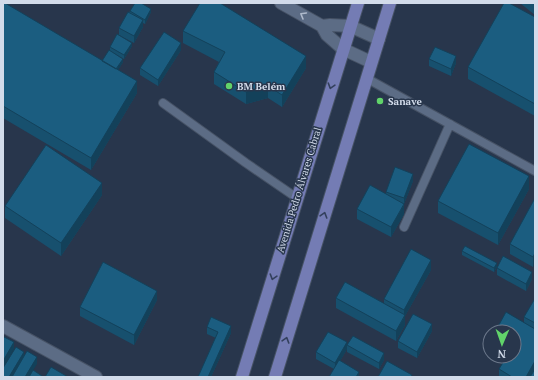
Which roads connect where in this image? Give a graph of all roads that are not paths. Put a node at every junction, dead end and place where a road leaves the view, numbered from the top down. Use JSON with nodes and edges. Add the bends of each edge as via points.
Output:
{"nodes":[{"id":1,"x":281,"y":3,"type":"edge"},
{"id":2,"x":358,"y":3,"type":"edge"},
{"id":3,"x":390,"y":3,"type":"edge"},
{"id":4,"x":322,"y":26,"type":"junction"},
{"id":5,"x":350,"y":26,"type":"junction"},
{"id":6,"x":379,"y":39,"type":"junction"},
{"id":7,"x":343,"y":49,"type":"junction"},
{"id":8,"x":371,"y":62,"type":"junction"},
{"id":9,"x":366,"y":78,"type":"junction"},
{"id":10,"x":162,"y":103,"type":"dead end"},
{"id":11,"x":450,"y":124,"type":"junction"},
{"id":12,"x":535,"y":171,"type":"edge"},
{"id":13,"x":297,"y":198,"type":"junction"},
{"id":14,"x":404,"y":227,"type":"dead end"},
{"id":15,"x":3,"y":326,"type":"edge"},
{"id":16,"x":88,"y":375,"type":"edge"},
{"id":17,"x":242,"y":377,"type":"edge"},
{"id":18,"x":275,"y":377,"type":"edge"}],
"edges":[{"from":4,"to":1,"type":"street","one_way":true},
{"from":2,"to":5,"type":"main road","name":"Avenida Pedro Álvares Cabral"},
{"from":3,"to":6,"type":"main road"},
{"from":4,"to":5,"type":"street"},
{"from":4,"to":7,"type":"street","via":[[327,35]]},
{"from":5,"to":6,"type":"street"},
{"from":5,"to":7,"type":"main road","name":"Avenida Pedro Álvares Cabral"},
{"from":6,"to":8,"type":"main road"},
{"from":7,"to":8,"type":"street"},
{"from":7,"to":13,"type":"main road","name":"Avenida Pedro Álvares Cabral","one_way":true},
{"from":8,"to":9,"type":"main road"},
{"from":9,"to":11,"type":"lane"},
{"from":18,"to":9,"type":"main road","one_way":true},
{"from":10,"to":13,"type":"lane"},
{"from":11,"to":12,"type":"lane"},
{"from":11,"to":14,"type":"lane"},
{"from":13,"to":17,"type":"main road","name":"Avenida Pedro Álvares Cabral","one_way":true},
{"from":15,"to":16,"type":"street"}]}
